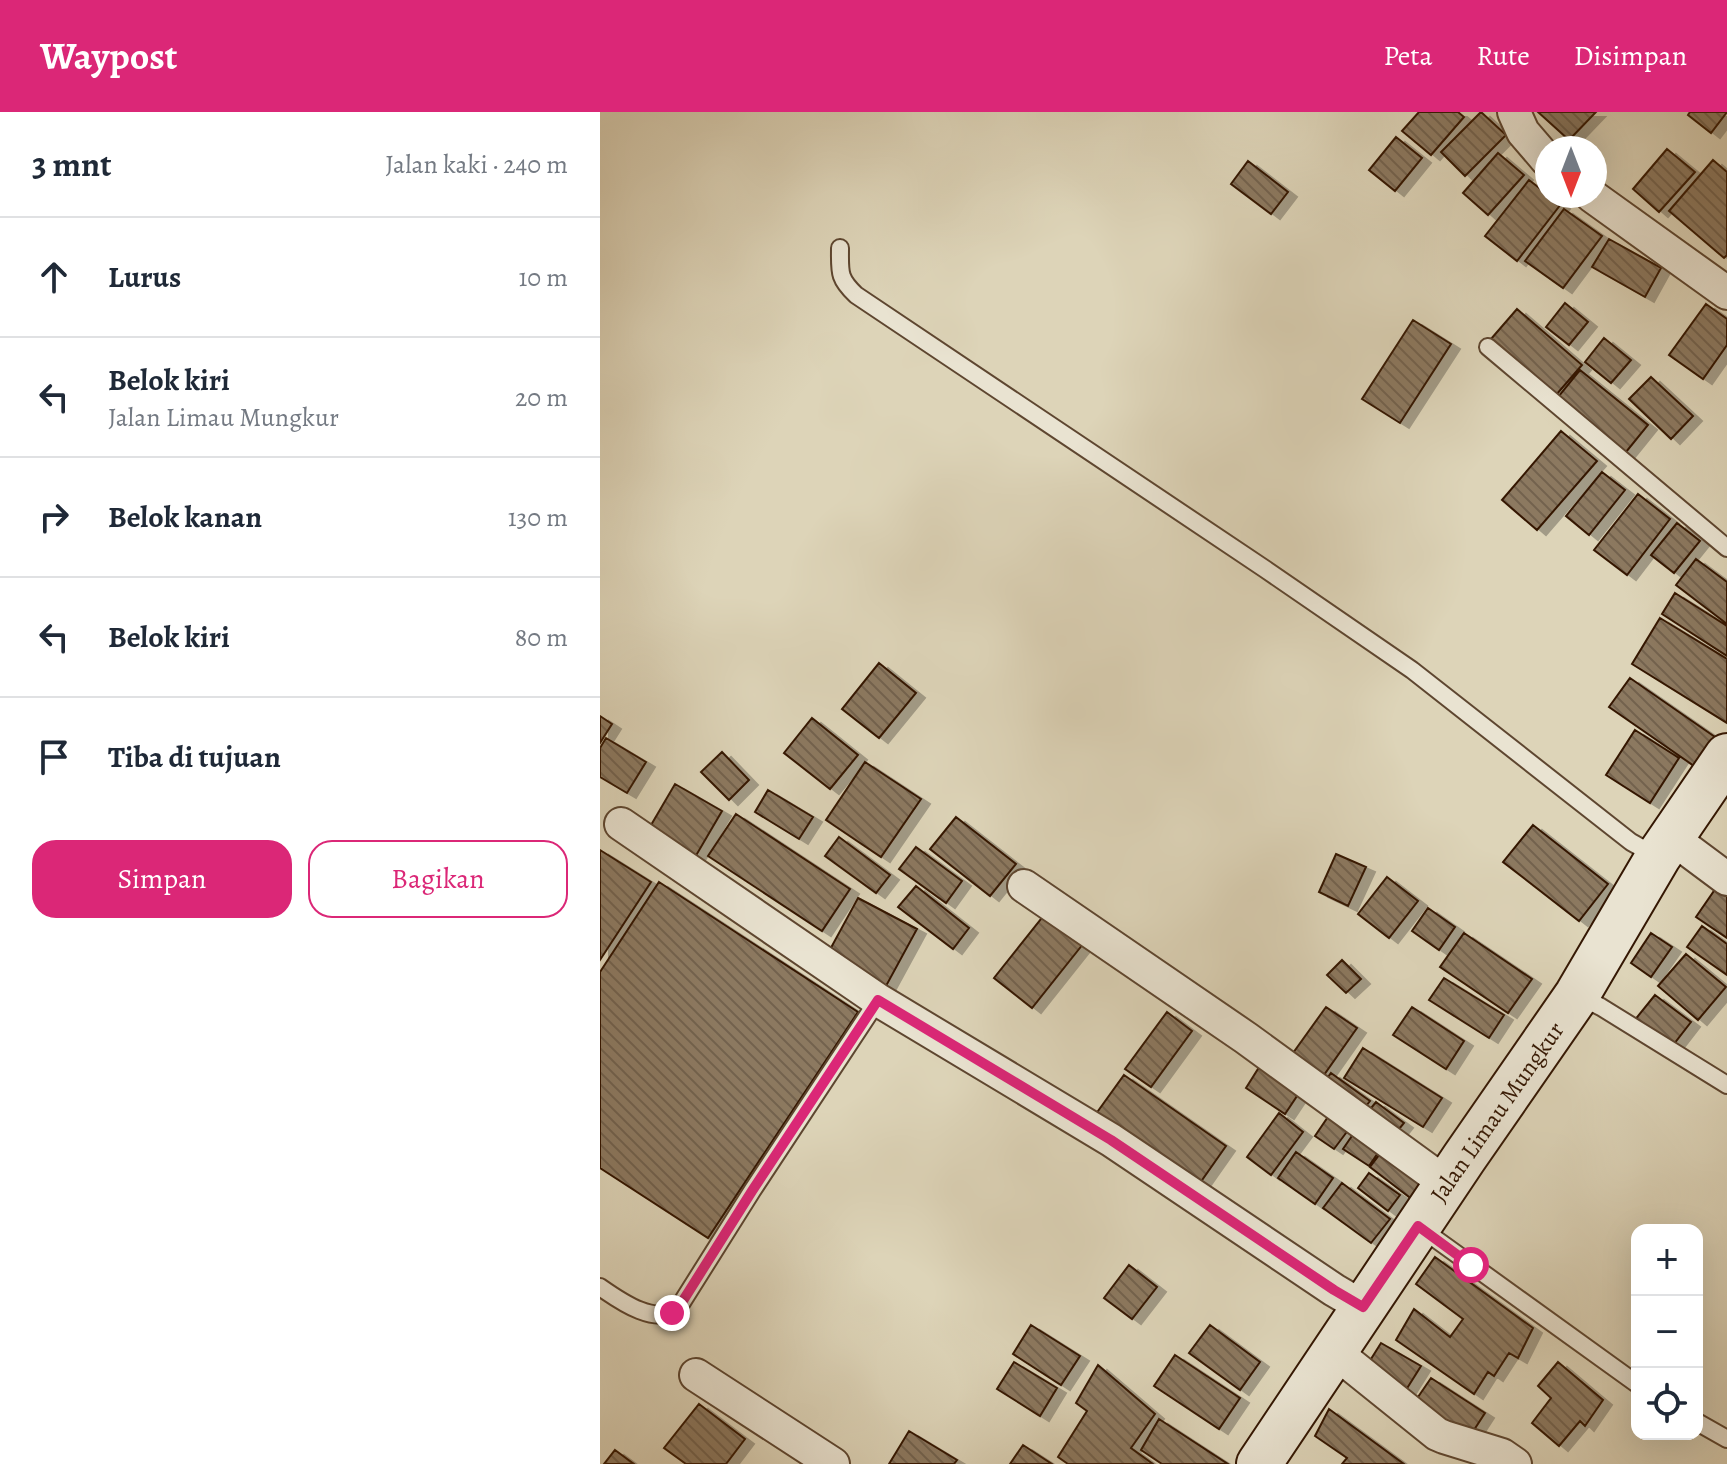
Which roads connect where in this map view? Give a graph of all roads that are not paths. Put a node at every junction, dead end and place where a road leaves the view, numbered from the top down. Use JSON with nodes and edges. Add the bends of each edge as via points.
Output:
{"nodes":[{"id":1,"x":1514,"y":112,"type":"edge"},
{"id":2,"x":1535,"y":146,"type":"edge"},
{"id":3,"x":1607,"y":207,"type":"edge"},
{"id":4,"x":840,"y":248,"type":"dead end"},
{"id":5,"x":1727,"y":293,"type":"edge"},
{"id":6,"x":1488,"y":347,"type":"dead end"},
{"id":7,"x":1727,"y":548,"type":"edge"},
{"id":8,"x":1727,"y":756,"type":"edge"},
{"id":9,"x":621,"y":824,"type":"dead end"},
{"id":10,"x":1665,"y":848,"type":"junction"},
{"id":11,"x":1727,"y":879,"type":"edge"},
{"id":12,"x":1024,"y":886,"type":"dead end"},
{"id":13,"x":1577,"y":995,"type":"junction"},
{"id":14,"x":878,"y":1000,"type":"junction"},
{"id":15,"x":1727,"y":1085,"type":"edge"},
{"id":16,"x":1447,"y":1184,"type":"junction"},
{"id":17,"x":1418,"y":1226,"type":"junction"},
{"id":18,"x":600,"y":1287,"type":"edge"},
{"id":19,"x":1363,"y":1307,"type":"junction"},
{"id":20,"x":1335,"y":1352,"type":"junction"},
{"id":21,"x":696,"y":1375,"type":"dead end"},
{"id":22,"x":1631,"y":1380,"type":"edge"},
{"id":23,"x":1703,"y":1425,"type":"edge"},
{"id":24,"x":1727,"y":1439,"type":"edge"},
{"id":25,"x":1269,"y":1461,"type":"edge"},
{"id":26,"x":833,"y":1464,"type":"edge"},
{"id":27,"x":1515,"y":1464,"type":"edge"}],
"edges":[{"from":1,"to":2,"type":"street"},
{"from":3,"to":5,"type":"street"},
{"from":4,"to":10,"type":"lane","via":[[844,283],[856,295],[1412,670],[1631,842]]},
{"from":6,"to":7,"type":"lane"},
{"from":8,"to":10,"type":"street","name":"Jalan Limau Mungkur"},
{"from":9,"to":14,"type":"street"},
{"from":10,"to":11,"type":"street"},
{"from":10,"to":13,"type":"street","name":"Jalan Limau Mungkur"},
{"from":12,"to":16,"type":"street"},
{"from":13,"to":15,"type":"lane"},
{"from":13,"to":16,"type":"street","name":"Jalan Limau Mungkur"},
{"from":14,"to":18,"type":"lane","via":[[679,1307],[658,1315],[643,1312]]},
{"from":14,"to":19,"type":"street","via":[[1111,1140]]},
{"from":16,"to":17,"type":"street","name":"Jalan Limau Mungkur"},
{"from":17,"to":19,"type":"street","name":"Jalan Limau Mungkur"},
{"from":17,"to":22,"type":"lane"},
{"from":19,"to":20,"type":"street","name":"Jalan Limau Mungkur"},
{"from":20,"to":25,"type":"street","name":"Jalan Limau Mungkur"},
{"from":20,"to":27,"type":"street","via":[[1437,1434]]},
{"from":21,"to":26,"type":"street"},
{"from":23,"to":24,"type":"lane"}]}
